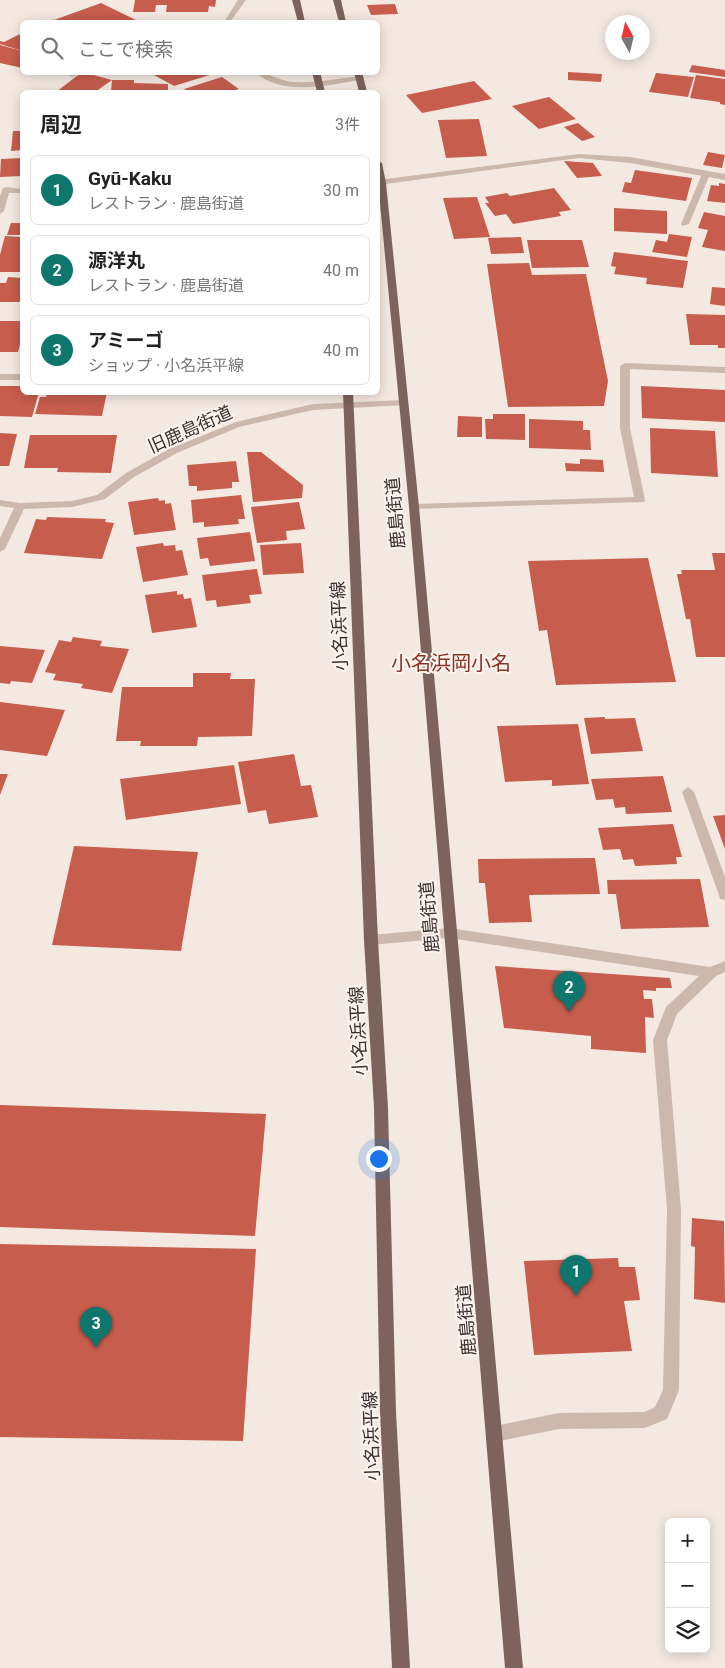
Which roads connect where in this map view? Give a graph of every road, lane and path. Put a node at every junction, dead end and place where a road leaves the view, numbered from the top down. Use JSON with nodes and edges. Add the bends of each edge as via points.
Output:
{"nodes":[{"id":1,"x":242,"y":0,"type":"edge"},
{"id":2,"x":296,"y":0,"type":"edge"},
{"id":3,"x":337,"y":0,"type":"edge"},
{"id":4,"x":228,"y":20,"type":"edge"},
{"id":5,"x":301,"y":20,"type":"edge"},
{"id":6,"x":342,"y":20,"type":"edge"},
{"id":7,"x":261,"y":75,"type":"edge"},
{"id":8,"x":317,"y":75,"type":"edge"},
{"id":9,"x":359,"y":75,"type":"edge"},
{"id":10,"x":318,"y":82,"type":"junction"},
{"id":11,"x":320,"y":90,"type":"edge"},
{"id":12,"x":363,"y":90,"type":"edge"},
{"id":13,"x":706,"y":174,"type":"junction"},
{"id":14,"x":725,"y":177,"type":"edge"},
{"id":15,"x":380,"y":183,"type":"edge"},
{"id":16,"x":3,"y":190,"type":"edge"},
{"id":17,"x":20,"y":191,"type":"edge"},
{"id":18,"x":0,"y":211,"type":"edge"},
{"id":19,"x":685,"y":224,"type":"dead end"},
{"id":20,"x":725,"y":370,"type":"edge"},
{"id":21,"x":0,"y":377,"type":"edge"},
{"id":22,"x":20,"y":377,"type":"edge"},
{"id":23,"x":348,"y":399,"type":"edge"},
{"id":24,"x":403,"y":403,"type":"junction"},
{"id":25,"x":0,"y":503,"type":"edge"},
{"id":26,"x":20,"y":506,"type":"junction"},
{"id":27,"x":414,"y":507,"type":"junction"},
{"id":28,"x":0,"y":548,"type":"edge"},
{"id":29,"x":688,"y":792,"type":"dead end"},
{"id":30,"x":725,"y":895,"type":"edge"},
{"id":31,"x":449,"y":933,"type":"junction"},
{"id":32,"x":371,"y":940,"type":"junction"},
{"id":33,"x":725,"y":966,"type":"edge"},
{"id":34,"x":711,"y":972,"type":"junction"},
{"id":35,"x":495,"y":1434,"type":"junction"},
{"id":36,"x":401,"y":1668,"type":"edge"},
{"id":37,"x":514,"y":1668,"type":"edge"}],
"edges":[{"from":1,"to":4,"type":"street"},
{"from":2,"to":5,"type":"main road"},
{"from":3,"to":6,"type":"main road"},
{"from":7,"to":10,"type":"street","via":[[281,84]]},
{"from":8,"to":10,"type":"main road"},
{"from":9,"to":10,"type":"street"},
{"from":9,"to":12,"type":"main road"},
{"from":10,"to":11,"type":"main road"},
{"from":13,"to":14,"type":"street"},
{"from":13,"to":15,"type":"street","via":[[630,160],[579,156]]},
{"from":13,"to":19,"type":"street"},
{"from":15,"to":24,"type":"main road","name":"鹿島街道"},
{"from":16,"to":17,"type":"street"},
{"from":16,"to":18,"type":"street"},
{"from":20,"to":27,"type":"street","via":[[625,366],[625,428],[640,500]]},
{"from":21,"to":22,"type":"street"},
{"from":23,"to":24,"type":"street","name":"旧鹿島街道"},
{"from":23,"to":26,"type":"street","name":"旧鹿島街道","via":[[236,424],[173,451],[130,475],[101,497],[72,504]]},
{"from":23,"to":32,"type":"main road","name":"小名浜平線"},
{"from":24,"to":27,"type":"main road","name":"鹿島街道"},
{"from":25,"to":26,"type":"street","name":"旧鹿島街道"},
{"from":26,"to":28,"type":"street"},
{"from":27,"to":31,"type":"main road","name":"鹿島街道"},
{"from":29,"to":30,"type":"street"},
{"from":31,"to":32,"type":"street"},
{"from":31,"to":34,"type":"street"},
{"from":31,"to":35,"type":"main road","name":"鹿島街道"},
{"from":32,"to":36,"type":"main road","name":"小名浜平線","via":[[381,1108],[388,1412]]},
{"from":33,"to":34,"type":"street"},
{"from":34,"to":35,"type":"street","via":[[671,1011],[660,1040],[674,1209],[671,1390],[661,1413],[645,1420],[559,1421]]},
{"from":35,"to":37,"type":"main road","name":"鹿島街道"}]}
